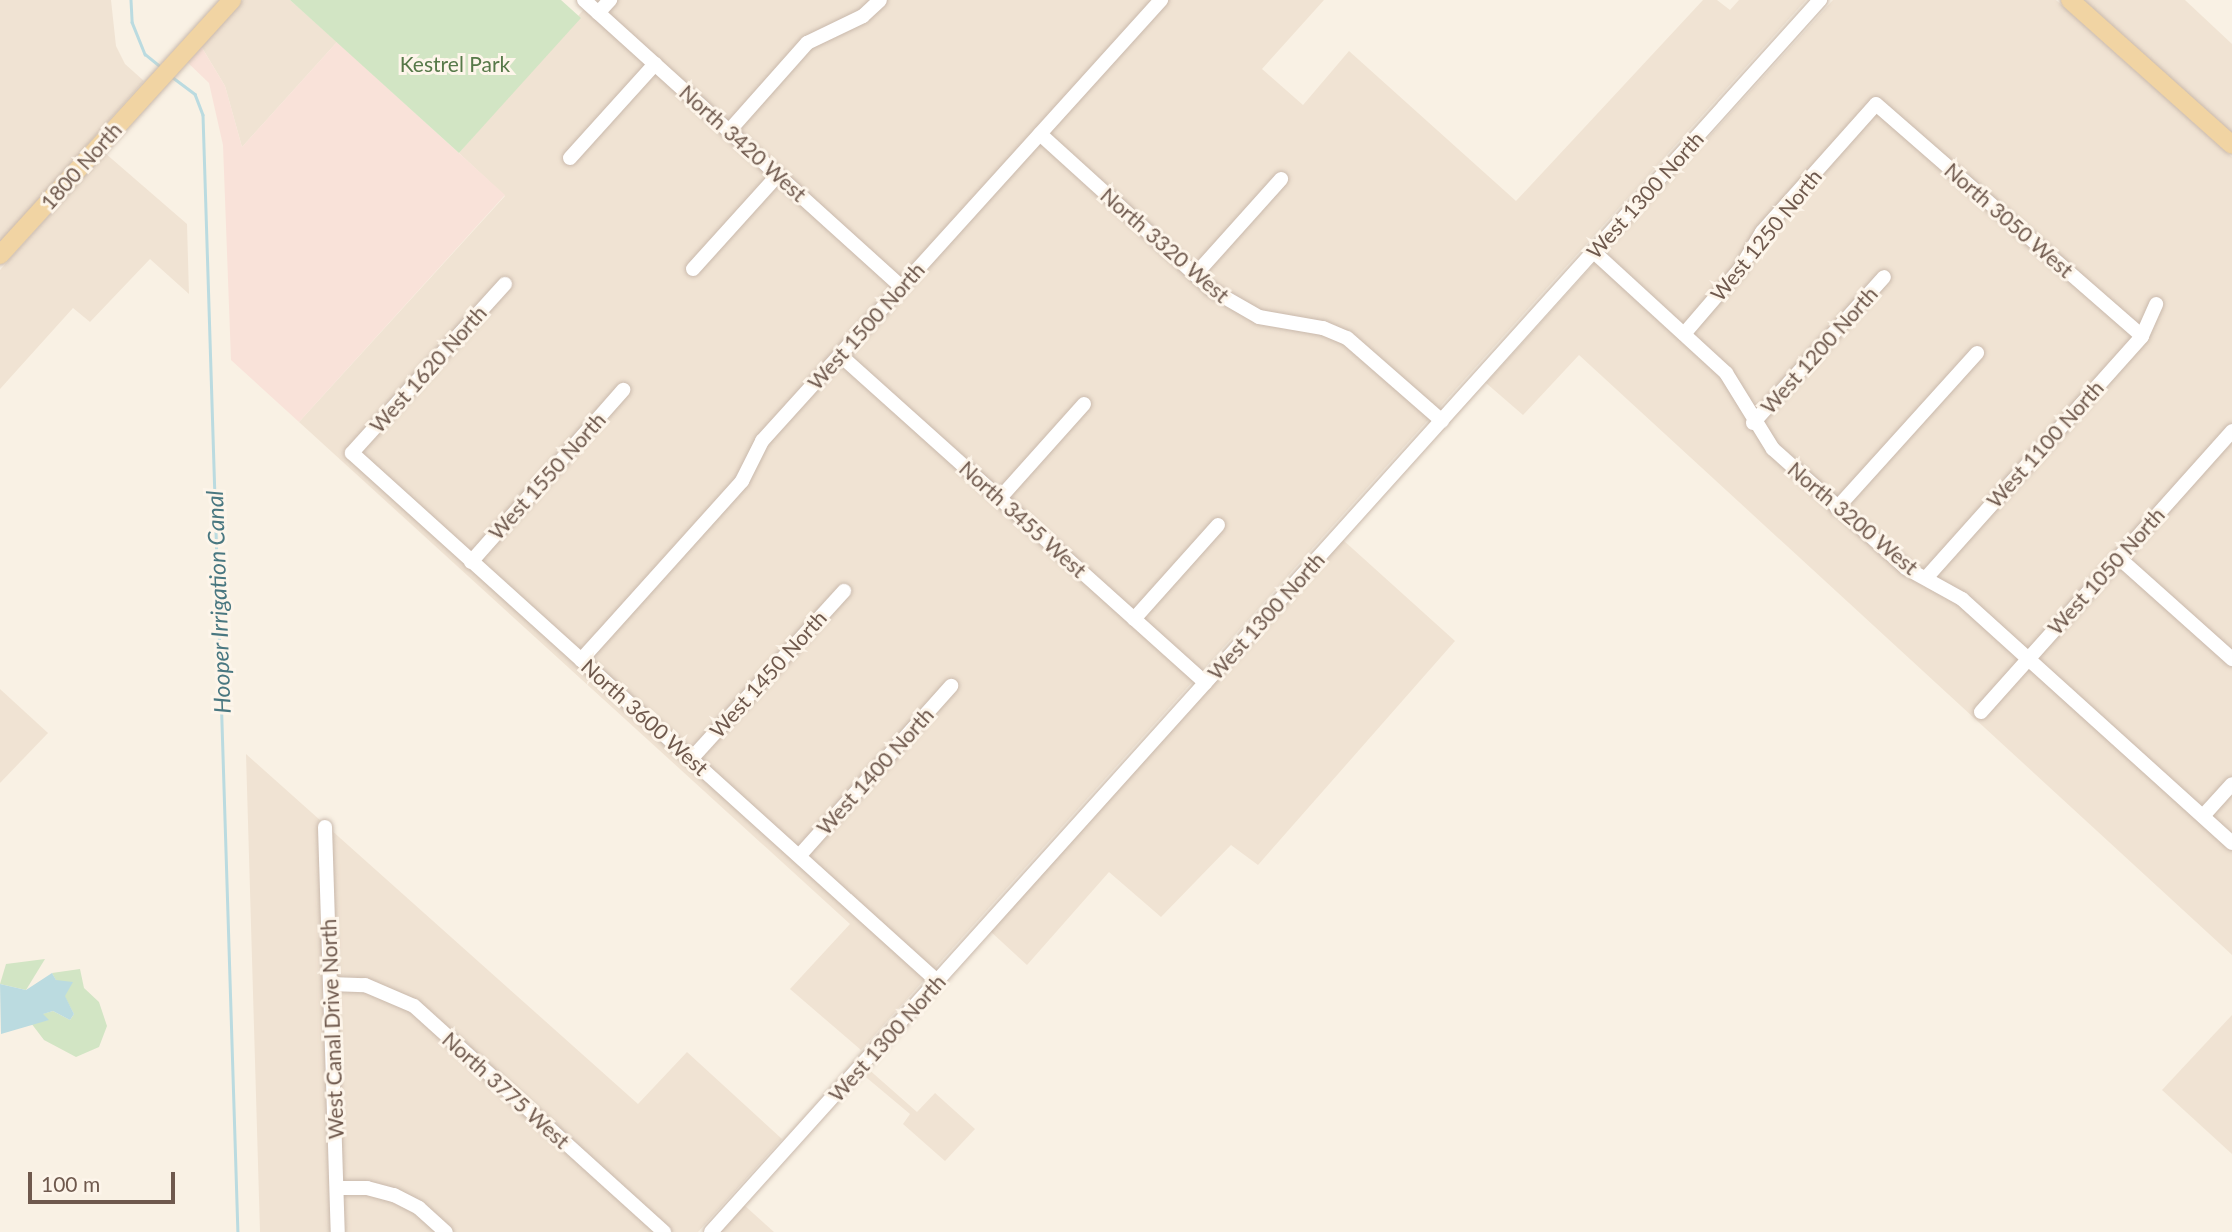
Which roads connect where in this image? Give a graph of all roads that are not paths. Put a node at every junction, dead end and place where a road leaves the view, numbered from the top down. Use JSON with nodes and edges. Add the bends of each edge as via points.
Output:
{"nodes":[{"id":1,"x":232,"y":0,"type":"edge"},
{"id":2,"x":583,"y":0,"type":"edge"},
{"id":3,"x":610,"y":0,"type":"edge"},
{"id":4,"x":880,"y":0,"type":"edge"},
{"id":5,"x":1161,"y":0,"type":"edge"},
{"id":6,"x":1820,"y":0,"type":"edge"},
{"id":7,"x":2070,"y":0,"type":"edge"},
{"id":8,"x":598,"y":13,"type":"junction"},
{"id":9,"x":655,"y":64,"type":"junction"},
{"id":10,"x":1875,"y":104,"type":"joint"},
{"id":11,"x":729,"y":131,"type":"junction"},
{"id":12,"x":1040,"y":134,"type":"junction"},
{"id":13,"x":2232,"y":145,"type":"edge"},
{"id":14,"x":570,"y":158,"type":"dead end"},
{"id":15,"x":778,"y":175,"type":"junction"},
{"id":16,"x":1281,"y":179,"type":"dead end"},
{"id":17,"x":1594,"y":252,"type":"junction"},
{"id":18,"x":0,"y":255,"type":"edge"},
{"id":19,"x":693,"y":270,"type":"dead end"},
{"id":20,"x":1195,"y":275,"type":"junction"},
{"id":21,"x":1884,"y":277,"type":"dead end"},
{"id":22,"x":505,"y":284,"type":"dead end"},
{"id":23,"x":902,"y":287,"type":"junction"},
{"id":24,"x":2156,"y":304,"type":"dead end"},
{"id":25,"x":1684,"y":334,"type":"junction"},
{"id":26,"x":2142,"y":336,"type":"junction"},
{"id":27,"x":1977,"y":353,"type":"dead end"},
{"id":28,"x":840,"y":355,"type":"junction"},
{"id":29,"x":623,"y":390,"type":"dead end"},
{"id":30,"x":1084,"y":404,"type":"dead end"},
{"id":31,"x":1442,"y":421,"type":"junction"},
{"id":32,"x":1753,"y":423,"type":"junction"},
{"id":33,"x":2232,"y":431,"type":"edge"},
{"id":34,"x":352,"y":453,"type":"joint"},
{"id":35,"x":1000,"y":498,"type":"junction"},
{"id":36,"x":1837,"y":508,"type":"junction"},
{"id":37,"x":1218,"y":524,"type":"dead end"},
{"id":38,"x":2119,"y":558,"type":"junction"},
{"id":39,"x":471,"y":562,"type":"junction"},
{"id":40,"x":1926,"y":578,"type":"junction"},
{"id":41,"x":844,"y":591,"type":"dead end"},
{"id":42,"x":1134,"y":618,"type":"junction"},
{"id":43,"x":2028,"y":658,"type":"junction"},
{"id":44,"x":2232,"y":659,"type":"edge"},
{"id":45,"x":581,"y":660,"type":"junction"},
{"id":46,"x":1206,"y":683,"type":"junction"},
{"id":47,"x":951,"y":686,"type":"dead end"},
{"id":48,"x":1980,"y":712,"type":"dead end"},
{"id":49,"x":692,"y":758,"type":"junction"},
{"id":50,"x":2232,"y":783,"type":"edge"},
{"id":51,"x":2203,"y":816,"type":"junction"},
{"id":52,"x":325,"y":827,"type":"dead end"},
{"id":53,"x":2232,"y":843,"type":"edge"},
{"id":54,"x":800,"y":855,"type":"junction"},
{"id":55,"x":937,"y":981,"type":"junction"},
{"id":56,"x":330,"y":984,"type":"junction"},
{"id":57,"x":337,"y":1188,"type":"junction"},
{"id":58,"x":338,"y":1232,"type":"edge"},
{"id":59,"x":446,"y":1232,"type":"edge"},
{"id":60,"x":664,"y":1232,"type":"edge"},
{"id":61,"x":711,"y":1232,"type":"edge"}],
"edges":[{"from":1,"to":18,"type":"main road","name":"1800 North"},
{"from":2,"to":8,"type":"street","name":"North 3420 West"},
{"from":3,"to":8,"type":"street"},
{"from":4,"to":11,"type":"street","via":[[863,16],[807,43]]},
{"from":5,"to":12,"type":"street","name":"West 1500 North"},
{"from":6,"to":17,"type":"street","name":"West 1300 North"},
{"from":7,"to":13,"type":"main road"},
{"from":8,"to":9,"type":"street","name":"North 3420 West"},
{"from":9,"to":11,"type":"street","name":"North 3420 West"},
{"from":9,"to":14,"type":"street"},
{"from":10,"to":25,"type":"street","name":"West 1250 North","via":[[1762,232],[1740,269]]},
{"from":10,"to":26,"type":"street","name":"North 3050 West"},
{"from":11,"to":15,"type":"street","name":"North 3420 West"},
{"from":12,"to":20,"type":"street","name":"North 3320 West"},
{"from":12,"to":23,"type":"street","name":"West 1500 North"},
{"from":15,"to":19,"type":"street"},
{"from":15,"to":23,"type":"street","name":"North 3420 West"},
{"from":16,"to":20,"type":"street"},
{"from":17,"to":25,"type":"street","name":"North 3200 West"},
{"from":17,"to":31,"type":"street","name":"West 1300 North"},
{"from":20,"to":31,"type":"street","name":"North 3320 West","via":[[1232,304],[1259,317],[1313,326],[1347,338]]},
{"from":21,"to":32,"type":"street","name":"West 1200 North"},
{"from":22,"to":34,"type":"street","name":"West 1620 North"},
{"from":23,"to":28,"type":"street","name":"West 1500 North"},
{"from":24,"to":26,"type":"street","name":"West 1100 North"},
{"from":25,"to":32,"type":"street","name":"North 3200 West","via":[[1726,373]]},
{"from":26,"to":40,"type":"street","name":"West 1100 North"},
{"from":27,"to":36,"type":"street"},
{"from":28,"to":35,"type":"street","name":"North 3455 West"},
{"from":28,"to":45,"type":"street","name":"West 1500 North","via":[[762,441],[742,481]]},
{"from":29,"to":39,"type":"street","name":"West 1550 North"},
{"from":30,"to":35,"type":"street"},
{"from":31,"to":46,"type":"street","name":"West 1300 North"},
{"from":32,"to":36,"type":"street","name":"North 3200 West","via":[[1773,449]]},
{"from":33,"to":38,"type":"street","name":"West 1050 North"},
{"from":34,"to":39,"type":"street","name":"North 3600 West"},
{"from":35,"to":42,"type":"street","name":"North 3455 West"},
{"from":36,"to":40,"type":"street","name":"North 3200 West","via":[[1906,568]]},
{"from":37,"to":42,"type":"street"},
{"from":38,"to":43,"type":"street","name":"West 1050 North"},
{"from":38,"to":44,"type":"street"},
{"from":39,"to":45,"type":"street","name":"North 3600 West"},
{"from":40,"to":43,"type":"street","name":"North 3200 West","via":[[1962,599]]},
{"from":41,"to":49,"type":"street","name":"West 1450 North"},
{"from":42,"to":46,"type":"street","name":"North 3455 West"},
{"from":43,"to":48,"type":"street","name":"West 1050 North"},
{"from":43,"to":51,"type":"street","name":"North 3200 West"},
{"from":45,"to":49,"type":"street","name":"North 3600 West"},
{"from":46,"to":55,"type":"street","name":"West 1300 North"},
{"from":47,"to":54,"type":"street","name":"West 1400 North"},
{"from":49,"to":54,"type":"street","name":"North 3600 West"},
{"from":50,"to":51,"type":"street"},
{"from":51,"to":53,"type":"street","name":"North 3200 West"},
{"from":52,"to":56,"type":"street","name":"West Canal Drive North"},
{"from":54,"to":55,"type":"street","name":"North 3600 West"},
{"from":55,"to":61,"type":"street","name":"West 1300 North"},
{"from":56,"to":57,"type":"street","name":"West Canal Drive North"},
{"from":56,"to":60,"type":"street","name":"North 3775 West","via":[[365,985],[414,1006]]},
{"from":57,"to":58,"type":"street","name":"West Canal Drive North"},
{"from":57,"to":59,"type":"street","via":[[367,1188],[394,1195],[419,1208]]}]}
